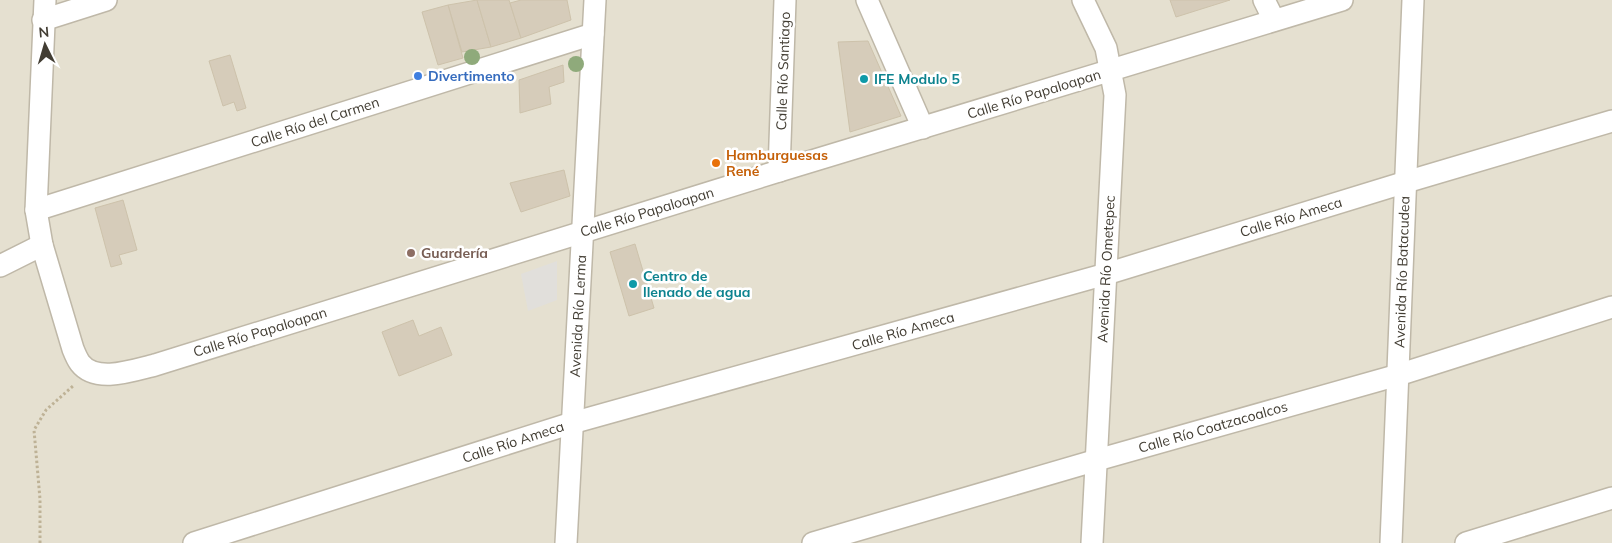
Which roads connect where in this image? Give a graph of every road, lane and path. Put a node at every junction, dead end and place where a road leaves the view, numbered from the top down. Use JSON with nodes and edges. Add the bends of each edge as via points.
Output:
{"nodes":[{"id":1,"x":33,"y":0,"type":"edge"},
{"id":2,"x":106,"y":0,"type":"edge"},
{"id":3,"x":595,"y":0,"type":"edge"},
{"id":4,"x":785,"y":0,"type":"edge"},
{"id":5,"x":866,"y":0,"type":"edge"},
{"id":6,"x":1083,"y":0,"type":"edge"},
{"id":7,"x":1264,"y":0,"type":"edge"},
{"id":8,"x":1342,"y":0,"type":"edge"},
{"id":9,"x":1413,"y":0,"type":"edge"},
{"id":10,"x":44,"y":10,"type":"edge"},
{"id":11,"x":1274,"y":20,"type":"junction"},
{"id":12,"x":593,"y":34,"type":"junction"},
{"id":13,"x":1111,"y":70,"type":"junction"},
{"id":14,"x":1612,"y":121,"type":"edge"},
{"id":15,"x":923,"y":128,"type":"junction"},
{"id":16,"x":779,"y":172,"type":"junction"},
{"id":17,"x":1406,"y":182,"type":"junction"},
{"id":18,"x":36,"y":210,"type":"junction"},
{"id":19,"x":583,"y":232,"type":"junction"},
{"id":20,"x":42,"y":245,"type":"junction"},
{"id":21,"x":0,"y":266,"type":"edge"},
{"id":22,"x":1106,"y":274,"type":"junction"},
{"id":23,"x":1612,"y":307,"type":"edge"},
{"id":24,"x":94,"y":373,"type":"junction"},
{"id":25,"x":1398,"y":375,"type":"junction"},
{"id":26,"x":572,"y":423,"type":"junction"},
{"id":27,"x":1096,"y":460,"type":"junction"},
{"id":28,"x":1612,"y":498,"type":"edge"},
{"id":29,"x":40,"y":543,"type":"edge"},
{"id":30,"x":194,"y":543,"type":"edge"},
{"id":31,"x":566,"y":543,"type":"edge"},
{"id":32,"x":813,"y":543,"type":"edge"},
{"id":33,"x":1092,"y":543,"type":"edge"},
{"id":34,"x":1391,"y":543,"type":"edge"},
{"id":35,"x":1466,"y":543,"type":"edge"}],
"edges":[{"from":1,"to":10,"type":"street"},
{"from":2,"to":10,"type":"street"},
{"from":3,"to":12,"type":"street","name":"Avenida Río Lerma"},
{"from":4,"to":16,"type":"street","name":"Calle Río Santiago"},
{"from":5,"to":15,"type":"street"},
{"from":6,"to":13,"type":"street","name":"Avenida Río Ometepec","via":[[1106,48]]},
{"from":7,"to":11,"type":"street"},
{"from":8,"to":11,"type":"street","name":"Calle Río Papaloapan"},
{"from":9,"to":17,"type":"street","name":"Avenida Río Batacudea"},
{"from":10,"to":18,"type":"street"},
{"from":11,"to":13,"type":"street","name":"Calle Río Papaloapan"},
{"from":12,"to":18,"type":"street","name":"Calle Río del Carmen"},
{"from":12,"to":19,"type":"street","name":"Avenida Río Lerma"},
{"from":13,"to":15,"type":"street","name":"Calle Río Papaloapan"},
{"from":13,"to":22,"type":"street","name":"Avenida Río Ometepec","via":[[1115,95]]},
{"from":14,"to":17,"type":"street","name":"Calle Río Ameca"},
{"from":15,"to":16,"type":"street","name":"Calle Río Papaloapan"},
{"from":16,"to":19,"type":"street","name":"Calle Río Papaloapan"},
{"from":17,"to":22,"type":"street","name":"Calle Río Ameca"},
{"from":17,"to":25,"type":"street","name":"Avenida Río Batacudea"},
{"from":18,"to":20,"type":"street"},
{"from":19,"to":24,"type":"street","name":"Calle Río Papaloapan","via":[[155,365],[117,374]]},
{"from":19,"to":26,"type":"street","name":"Avenida Río Lerma"},
{"from":20,"to":21,"type":"street"},
{"from":20,"to":24,"type":"street","via":[[73,349],[81,364]]},
{"from":22,"to":26,"type":"street","name":"Calle Río Ameca"},
{"from":22,"to":27,"type":"street","name":"Avenida Río Ometepec"},
{"from":23,"to":25,"type":"street","name":"Calle Río Coatzacoalcos"},
{"from":24,"to":29,"type":"path","via":[[46,410],[34,430]]},
{"from":25,"to":27,"type":"street","name":"Calle Río Coatzacoalcos"},
{"from":25,"to":34,"type":"street","name":"Avenida Río Batacudea"},
{"from":26,"to":30,"type":"street","name":"Calle Río Ameca"},
{"from":26,"to":31,"type":"street","name":"Avenida Río Lerma"},
{"from":27,"to":32,"type":"street","name":"Calle Río Coatzacoalcos"},
{"from":27,"to":33,"type":"street","name":"Avenida Río Ometepec"},
{"from":28,"to":35,"type":"street"}]}
